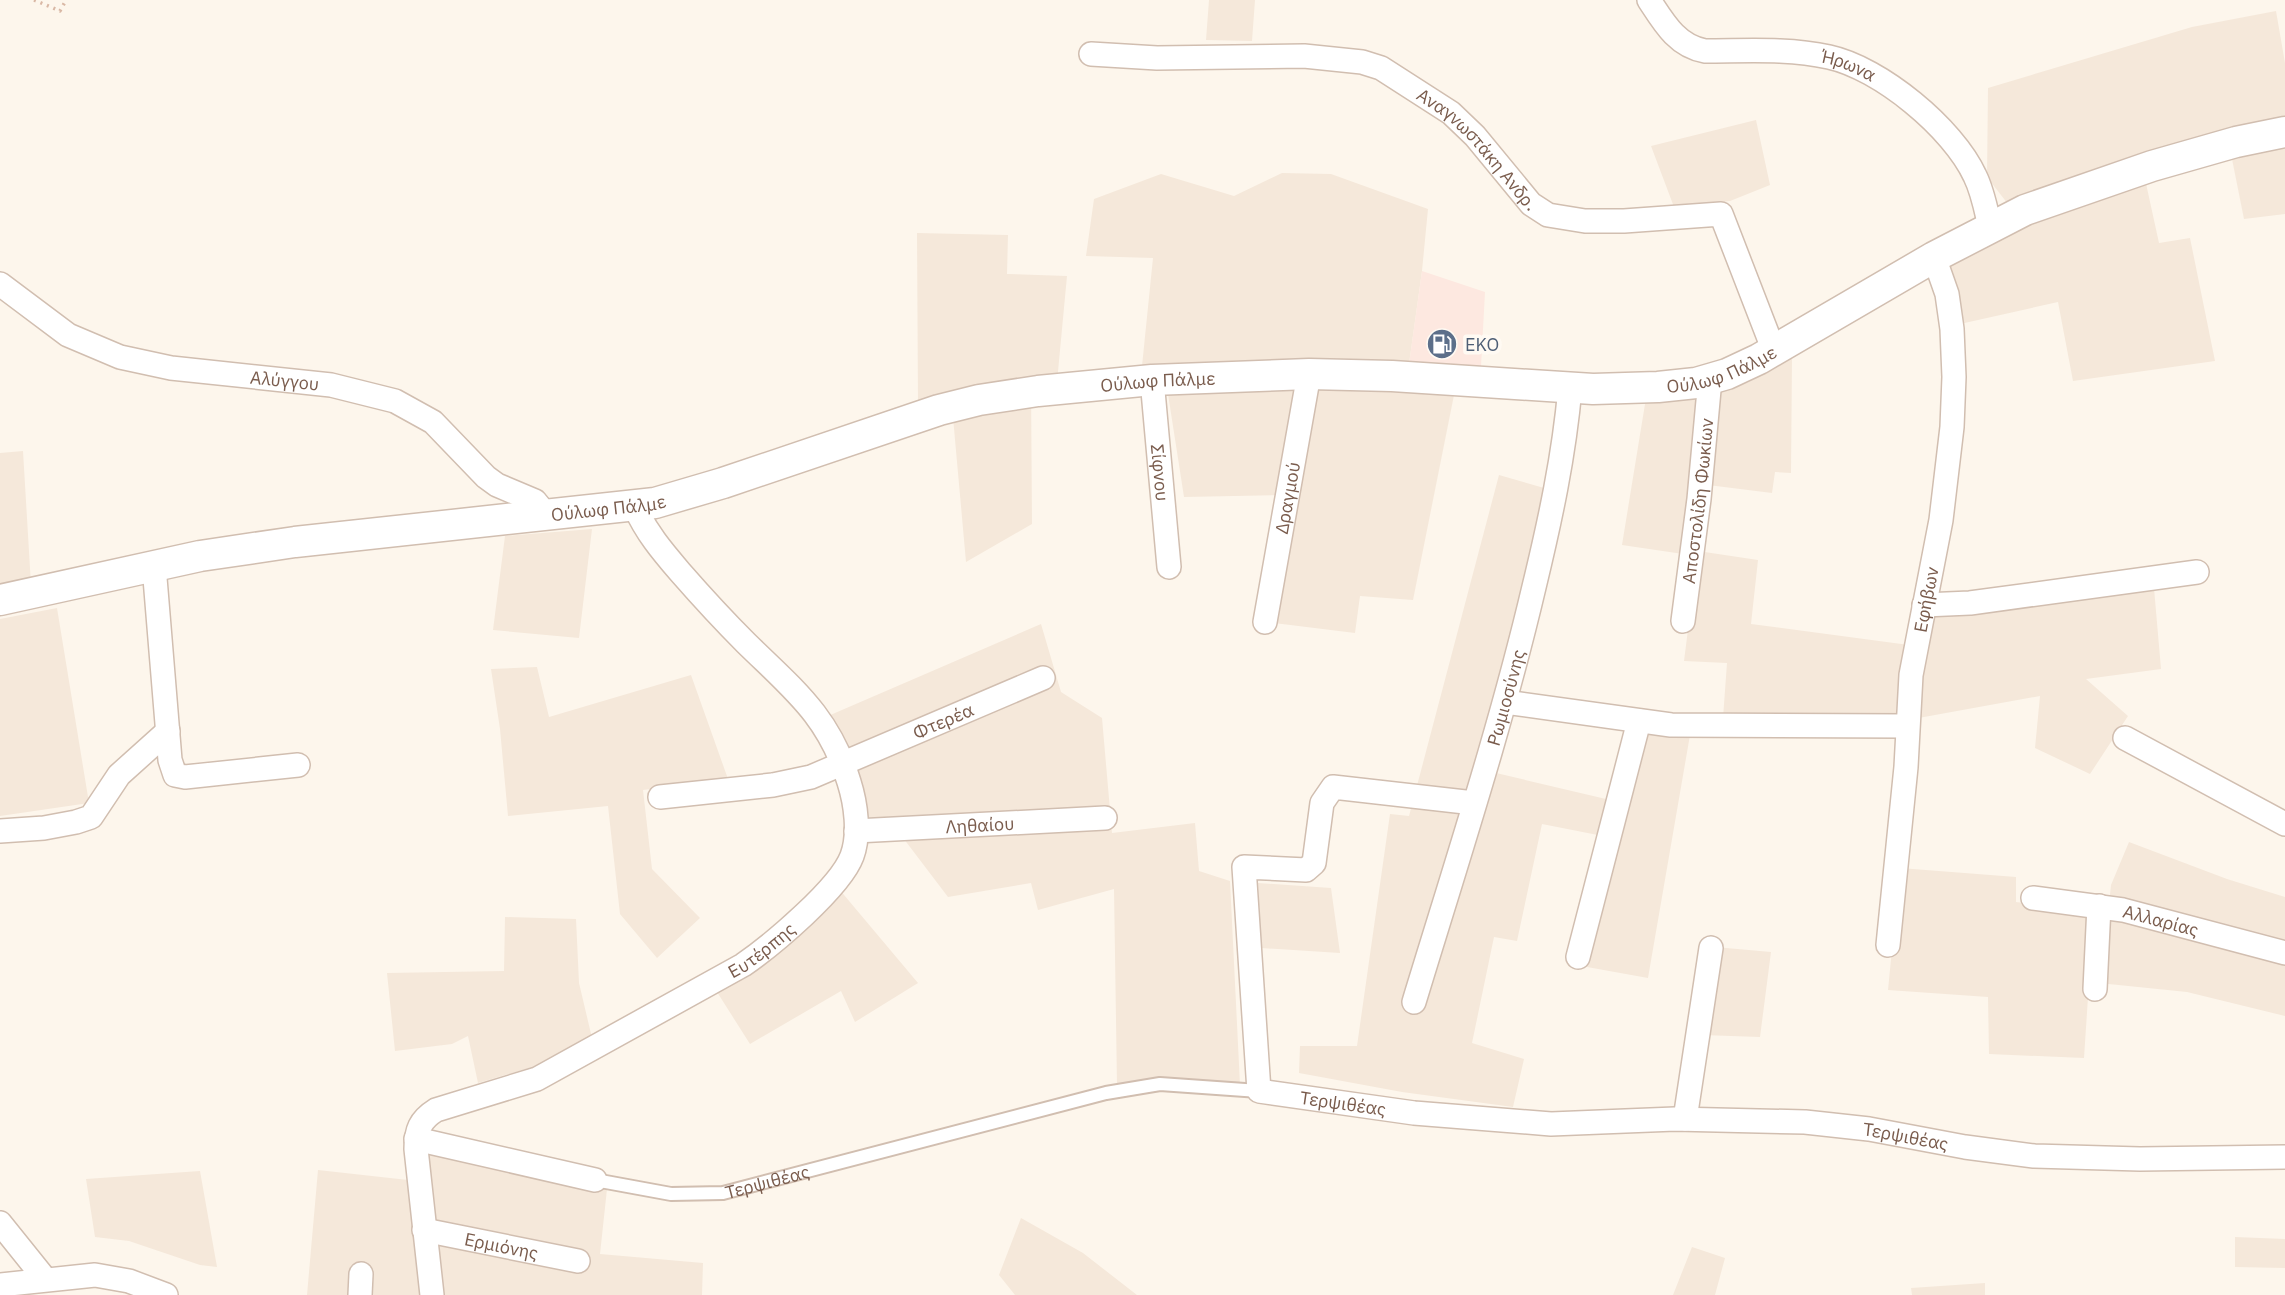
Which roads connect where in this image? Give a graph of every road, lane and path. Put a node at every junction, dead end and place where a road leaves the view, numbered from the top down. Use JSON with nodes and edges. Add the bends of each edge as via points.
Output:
{"nodes":[{"id":1,"x":34,"y":0,"type":"edge"},
{"id":2,"x":66,"y":0,"type":"edge"},
{"id":3,"x":1649,"y":0,"type":"edge"},
{"id":4,"x":1091,"y":54,"type":"dead end"},
{"id":5,"x":2285,"y":132,"type":"edge"},
{"id":6,"x":1990,"y":227,"type":"junction"},
{"id":7,"x":1934,"y":257,"type":"junction"},
{"id":8,"x":0,"y":284,"type":"edge"},
{"id":9,"x":1774,"y":351,"type":"junction"},
{"id":10,"x":1309,"y":374,"type":"junction"},
{"id":11,"x":1710,"y":379,"type":"junction"},
{"id":12,"x":1152,"y":380,"type":"junction"},
{"id":13,"x":1570,"y":388,"type":"junction"},
{"id":14,"x":635,"y":507,"type":"junction"},
{"id":15,"x":547,"y":516,"type":"junction"},
{"id":16,"x":154,"y":566,"type":"junction"},
{"id":17,"x":1169,"y":566,"type":"dead end"},
{"id":18,"x":2197,"y":572,"type":"dead end"},
{"id":19,"x":0,"y":600,"type":"edge"},
{"id":20,"x":1924,"y":605,"type":"junction"},
{"id":21,"x":1683,"y":621,"type":"dead end"},
{"id":22,"x":1265,"y":622,"type":"dead end"},
{"id":23,"x":1044,"y":678,"type":"dead end"},
{"id":24,"x":1506,"y":702,"type":"junction"},
{"id":25,"x":1639,"y":721,"type":"junction"},
{"id":26,"x":1908,"y":726,"type":"junction"},
{"id":27,"x":168,"y":732,"type":"junction"},
{"id":28,"x":2125,"y":738,"type":"dead end"},
{"id":29,"x":844,"y":764,"type":"junction"},
{"id":30,"x":298,"y":765,"type":"dead end"},
{"id":31,"x":660,"y":797,"type":"dead end"},
{"id":32,"x":1474,"y":803,"type":"junction"},
{"id":33,"x":1105,"y":818,"type":"dead end"},
{"id":34,"x":2285,"y":824,"type":"edge"},
{"id":35,"x":0,"y":831,"type":"edge"},
{"id":36,"x":856,"y":831,"type":"junction"},
{"id":37,"x":2032,"y":898,"type":"dead end"},
{"id":38,"x":2099,"y":906,"type":"junction"},
{"id":39,"x":1888,"y":945,"type":"dead end"},
{"id":40,"x":1711,"y":947,"type":"dead end"},
{"id":41,"x":2285,"y":953,"type":"edge"},
{"id":42,"x":1578,"y":957,"type":"dead end"},
{"id":43,"x":2095,"y":989,"type":"dead end"},
{"id":44,"x":1414,"y":1002,"type":"dead end"},
{"id":45,"x":1259,"y":1091,"type":"junction"},
{"id":46,"x":1685,"y":1119,"type":"junction"},
{"id":47,"x":416,"y":1139,"type":"junction"},
{"id":48,"x":2285,"y":1157,"type":"edge"},
{"id":49,"x":595,"y":1180,"type":"joint"},
{"id":50,"x":0,"y":1223,"type":"edge"},
{"id":51,"x":424,"y":1230,"type":"junction"},
{"id":52,"x":578,"y":1261,"type":"dead end"},
{"id":53,"x":45,"y":1279,"type":"junction"},
{"id":54,"x":0,"y":1285,"type":"edge"},
{"id":55,"x":166,"y":1295,"type":"edge"},
{"id":56,"x":432,"y":1295,"type":"edge"}],
"edges":[{"from":1,"to":2,"type":"path","via":[[60,11]]},
{"from":3,"to":6,"type":"street","name":"Ήρωνα","via":[[1677,38],[1695,49],[1803,52],[1852,63],[1873,73],[1911,102],[1960,152],[1980,187]]},
{"from":4,"to":9,"type":"street","name":"Αναγνωστάκη Ανδρ.","via":[[1304,56],[1362,62],[1381,68],[1451,113],[1523,195],[1548,215],[1624,221],[1721,214]]},
{"from":5,"to":6,"type":"street","name":"Ούλωφ Πάλμε","via":[[2129,173]]},
{"from":6,"to":7,"type":"street","name":"Ούλωφ Πάλμε"},
{"from":7,"to":9,"type":"street","name":"Ούλωφ Πάλμε"},
{"from":7,"to":20,"type":"street","name":"Εφήβων","via":[[1947,294],[1954,385],[1946,489]]},
{"from":8,"to":15,"type":"street","name":"Αλύγγου","via":[[68,335],[120,357],[171,368],[331,385],[395,401],[433,422],[486,477],[536,501]]},
{"from":9,"to":11,"type":"street","name":"Ούλωφ Πάλμε"},
{"from":10,"to":12,"type":"street","name":"Ούλωφ Πάλμε"},
{"from":10,"to":13,"type":"street","name":"Ούλωφ Πάλμε"},
{"from":10,"to":22,"type":"street","name":"Δραγμού"},
{"from":11,"to":13,"type":"street","name":"Ούλωφ Πάλμε","via":[[1658,387]]},
{"from":11,"to":21,"type":"street","name":"Αποστολίδη Φωκίων"},
{"from":12,"to":14,"type":"street","name":"Ούλωφ Πάλμε","via":[[1038,391],[952,406],[723,483]]},
{"from":12,"to":17,"type":"street","name":"Σίφνου"},
{"from":13,"to":24,"type":"street","name":"Ρωμιοσύνης","via":[[1557,489]]},
{"from":14,"to":15,"type":"street","name":"Ούλωφ Πάλμε"},
{"from":14,"to":29,"type":"street","name":"Ευτέρπης","via":[[649,535],[687,580],[805,700]]},
{"from":15,"to":16,"type":"street","name":"Ούλωφ Πάλμε","via":[[295,542]]},
{"from":16,"to":19,"type":"street","name":"Ούλωφ Πάλμε"},
{"from":16,"to":27,"type":"street"},
{"from":18,"to":20,"type":"street","via":[[1970,603]]},
{"from":20,"to":26,"type":"street","name":"Εφήβων","via":[[1911,675]]},
{"from":23,"to":29,"type":"street","name":"Φτερέα"},
{"from":24,"to":25,"type":"street"},
{"from":24,"to":32,"type":"street","name":"Ρωμιοσύνης"},
{"from":25,"to":26,"type":"street"},
{"from":25,"to":42,"type":"street"},
{"from":26,"to":39,"type":"street","name":"Εφήβων"},
{"from":27,"to":30,"type":"street","via":[[171,766],[177,776]]},
{"from":27,"to":35,"type":"street","via":[[119,775],[91,817],[44,828]]},
{"from":28,"to":34,"type":"street"},
{"from":29,"to":31,"type":"street","name":"Φτερέα","via":[[773,785]]},
{"from":29,"to":36,"type":"street","name":"Ευτέρπης"},
{"from":32,"to":44,"type":"street","name":"Ρωμιοσύνης"},
{"from":32,"to":45,"type":"street","via":[[1333,787],[1321,803],[1314,863],[1306,870],[1244,867]]},
{"from":33,"to":36,"type":"street","name":"Ληθαίου"},
{"from":36,"to":47,"type":"street","name":"Ευτέρπης","via":[[851,858],[837,878],[755,957],[537,1079],[436,1110],[422,1121]]},
{"from":37,"to":38,"type":"street","name":"Αλλαρίας"},
{"from":38,"to":41,"type":"street","name":"Αλλαρίας"},
{"from":38,"to":43,"type":"street"},
{"from":40,"to":46,"type":"street"},
{"from":45,"to":46,"type":"street","name":"Τερψιθέας","via":[[1413,1113],[1538,1123]]},
{"from":45,"to":49,"type":"lane","name":"Τερψιθέας","via":[[1160,1084],[1107,1093],[723,1193],[671,1194]]},
{"from":46,"to":48,"type":"street","name":"Τερψιθέας","via":[[1838,1125],[2034,1156]]},
{"from":47,"to":49,"type":"street","name":"Τερψιθέας"},
{"from":47,"to":51,"type":"street"},
{"from":50,"to":53,"type":"street"},
{"from":51,"to":52,"type":"street","name":"Ερμιόνης"},
{"from":51,"to":56,"type":"street"},
{"from":53,"to":54,"type":"street"},
{"from":53,"to":55,"type":"street","via":[[111,1276]]}]}
